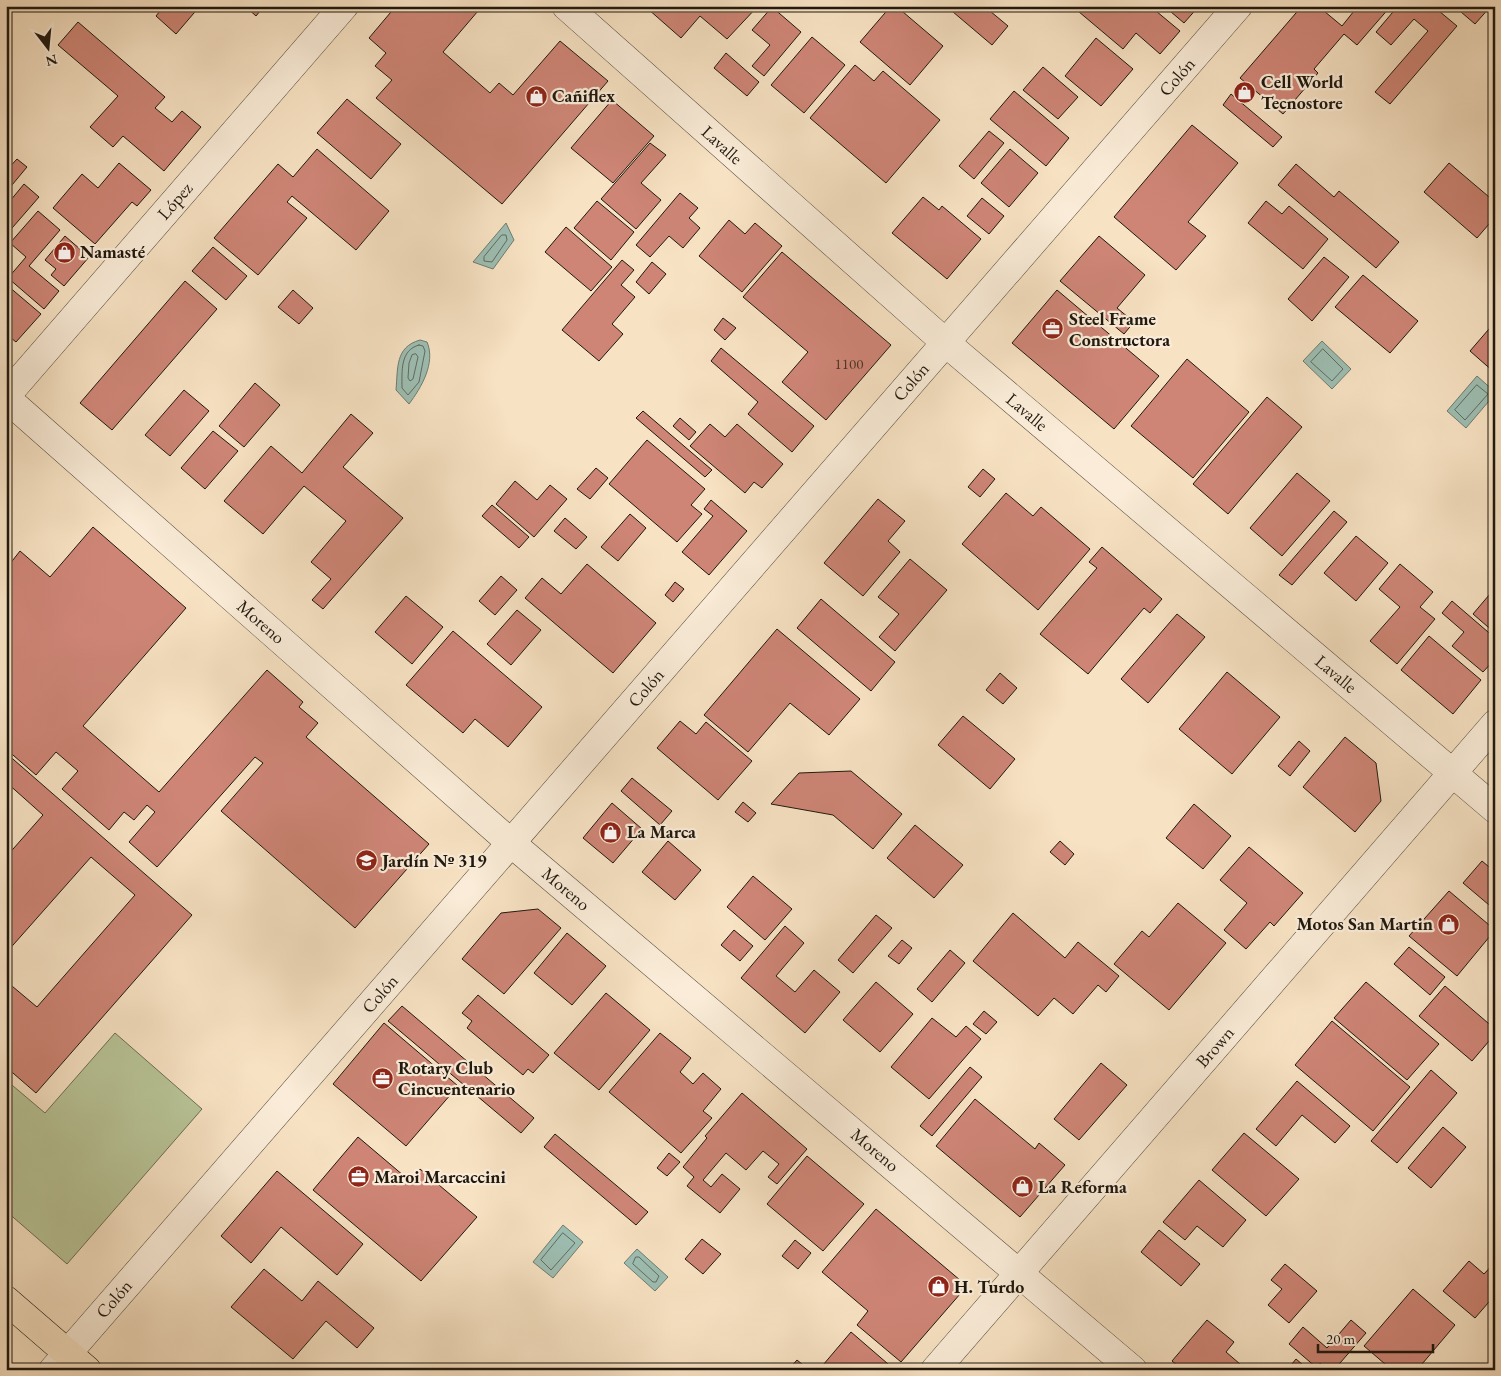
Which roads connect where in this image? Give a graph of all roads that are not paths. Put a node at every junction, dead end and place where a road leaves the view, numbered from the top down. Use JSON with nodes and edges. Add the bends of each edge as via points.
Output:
{"nodes":[{"id":1,"x":344,"y":6,"type":"edge"},
{"id":2,"x":566,"y":6,"type":"edge"},
{"id":3,"x":1238,"y":6,"type":"edge"},
{"id":4,"x":946,"y":343,"type":"junction"},
{"id":5,"x":6,"y":397,"type":"edge"},
{"id":6,"x":1495,"y":724,"type":"edge"},
{"id":7,"x":1452,"y":773,"type":"junction"},
{"id":8,"x":1495,"y":809,"type":"edge"},
{"id":9,"x":511,"y":843,"type":"junction"},
{"id":10,"x":1020,"y":1272,"type":"junction"},
{"id":11,"x":6,"y":1300,"type":"edge"},
{"id":12,"x":69,"y":1364,"type":"edge"},
{"id":13,"x":935,"y":1370,"type":"edge"},
{"id":14,"x":1133,"y":1370,"type":"edge"}],
"edges":[{"from":1,"to":5,"type":"street","name":"López"},
{"from":2,"to":4,"type":"street","name":"Lavalle"},
{"from":3,"to":4,"type":"street","name":"Colón"},
{"from":4,"to":7,"type":"street","name":"Lavalle"},
{"from":4,"to":9,"type":"street","name":"Colón"},
{"from":5,"to":9,"type":"street","name":"Moreno"},
{"from":6,"to":7,"type":"street","name":"Brown"},
{"from":7,"to":8,"type":"street","name":"Lavalle"},
{"from":7,"to":10,"type":"street","name":"Brown"},
{"from":9,"to":10,"type":"street","name":"Moreno"},
{"from":9,"to":12,"type":"street","name":"Colón"},
{"from":10,"to":13,"type":"street","name":"Brown"},
{"from":10,"to":14,"type":"street","name":"Moreno"},
{"from":11,"to":12,"type":"main road"}]}
